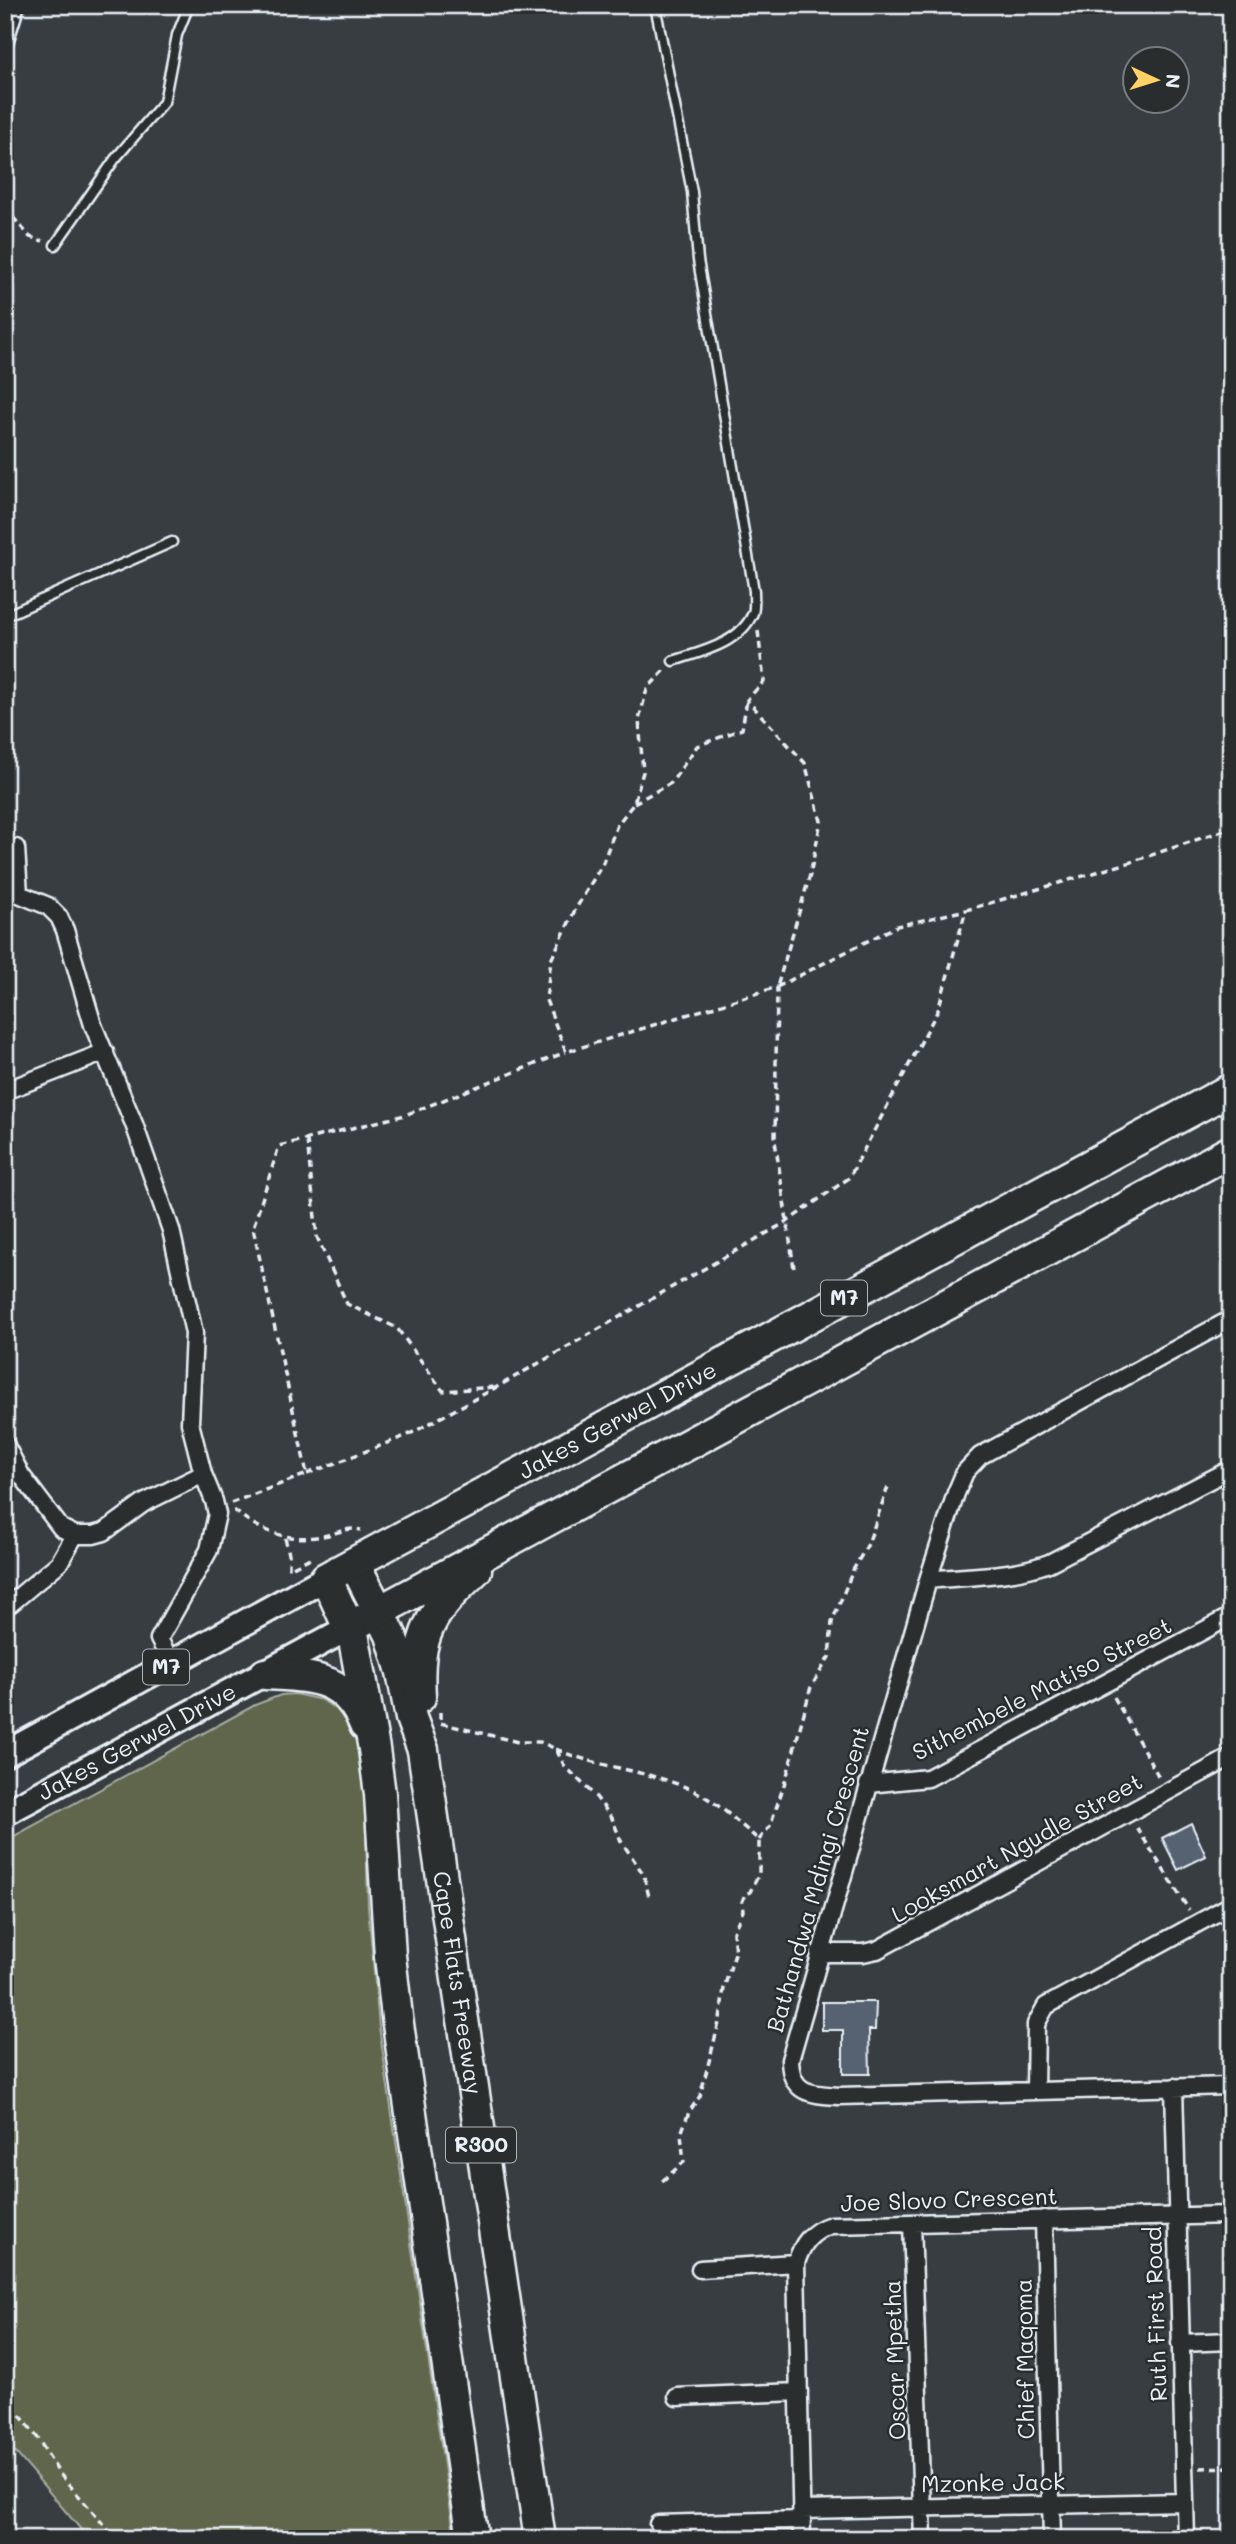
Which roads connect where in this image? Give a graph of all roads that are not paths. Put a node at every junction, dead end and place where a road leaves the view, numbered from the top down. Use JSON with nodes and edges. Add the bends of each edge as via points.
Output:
{"nodes":[{"id":1,"x":20,"y":5,"type":"edge"},
{"id":2,"x":189,"y":5,"type":"edge"},
{"id":3,"x":655,"y":5,"type":"edge"},
{"id":4,"x":5,"y":53,"type":"edge"},
{"id":5,"x":55,"y":244,"type":"road end"},
{"id":6,"x":172,"y":542,"type":"dead end"},
{"id":7,"x":5,"y":616,"type":"edge"},
{"id":8,"x":673,"y":661,"type":"road end"},
{"id":9,"x":16,"y":848,"type":"dead end"},
{"id":10,"x":105,"y":1052,"type":"junction"},
{"id":11,"x":1231,"y":1089,"type":"edge"},
{"id":12,"x":5,"y":1091,"type":"edge"},
{"id":13,"x":1231,"y":1151,"type":"edge"},
{"id":14,"x":1231,"y":1319,"type":"edge"},
{"id":15,"x":5,"y":1444,"type":"edge"},
{"id":16,"x":1231,"y":1469,"type":"edge"},
{"id":17,"x":203,"y":1474,"type":"junction"},
{"id":18,"x":75,"y":1535,"type":"junction"},
{"id":19,"x":494,"y":1549,"type":"junction"},
{"id":20,"x":354,"y":1563,"type":"junction"},
{"id":21,"x":326,"y":1578,"type":"junction"},
{"id":22,"x":928,"y":1580,"type":"junction"},
{"id":23,"x":10,"y":1604,"type":"dead end"},
{"id":24,"x":380,"y":1611,"type":"junction"},
{"id":25,"x":1231,"y":1616,"type":"edge"},
{"id":26,"x":350,"y":1627,"type":"junction"},
{"id":27,"x":172,"y":1664,"type":"junction"},
{"id":28,"x":265,"y":1674,"type":"junction"},
{"id":29,"x":374,"y":1748,"type":"junction"},
{"id":30,"x":423,"y":1750,"type":"junction"},
{"id":31,"x":5,"y":1754,"type":"edge"},
{"id":32,"x":1231,"y":1757,"type":"edge"},
{"id":33,"x":868,"y":1784,"type":"junction"},
{"id":34,"x":5,"y":1813,"type":"edge"},
{"id":35,"x":1231,"y":1905,"type":"edge"},
{"id":36,"x":819,"y":1953,"type":"junction"},
{"id":37,"x":1231,"y":2086,"type":"edge"},
{"id":38,"x":1174,"y":2087,"type":"junction"},
{"id":39,"x":1035,"y":2090,"type":"junction"},
{"id":40,"x":1231,"y":2215,"type":"edge"},
{"id":41,"x":1176,"y":2216,"type":"junction"},
{"id":42,"x":1044,"y":2219,"type":"junction"},
{"id":43,"x":912,"y":2222,"type":"junction"},
{"id":44,"x":796,"y":2263,"type":"junction"},
{"id":45,"x":700,"y":2269,"type":"dead end"},
{"id":46,"x":1231,"y":2341,"type":"edge"},
{"id":47,"x":1180,"y":2343,"type":"junction"},
{"id":48,"x":799,"y":2392,"type":"junction"},
{"id":49,"x":677,"y":2397,"type":"dead end"},
{"id":50,"x":1185,"y":2502,"type":"junction"},
{"id":51,"x":1051,"y":2504,"type":"junction"},
{"id":52,"x":922,"y":2507,"type":"junction"},
{"id":53,"x":802,"y":2515,"type":"junction"},
{"id":54,"x":658,"y":2524,"type":"dead end"},
{"id":55,"x":473,"y":2539,"type":"edge"},
{"id":56,"x":540,"y":2539,"type":"edge"},
{"id":57,"x":802,"y":2539,"type":"edge"},
{"id":58,"x":923,"y":2539,"type":"edge"},
{"id":59,"x":1052,"y":2539,"type":"edge"},
{"id":60,"x":1186,"y":2539,"type":"edge"}],
"edges":[{"from":1,"to":4,"type":"lane"},
{"from":2,"to":5,"type":"lane","via":[[177,35],[164,102],[115,159]]},
{"from":3,"to":8,"type":"lane","via":[[692,192],[698,260],[754,603],[749,619],[729,640]]},
{"from":6,"to":7,"type":"lane"},
{"from":9,"to":10,"type":"street","via":[[19,894],[48,906],[59,917]]},
{"from":10,"to":12,"type":"street"},
{"from":10,"to":17,"type":"street","via":[[171,1230],[194,1333],[190,1423]]},
{"from":11,"to":20,"type":"highway","name":"Jakes Gerwel Drive","number":"M7"},
{"from":13,"to":19,"type":"highway","name":"Jakes Gerwel Drive","number":"M7"},
{"from":14,"to":22,"type":"street","name":"Bathandwa Mdingi Crescent","via":[[980,1456],[965,1472],[956,1493]]},
{"from":15,"to":18,"type":"street","via":[[21,1475],[61,1528]]},
{"from":16,"to":22,"type":"street","via":[[1036,1568]]},
{"from":17,"to":18,"type":"street","via":[[144,1503],[104,1532]]},
{"from":17,"to":27,"type":"street","via":[[214,1501],[215,1527],[209,1550],[159,1639]]},
{"from":18,"to":23,"type":"street","via":[[59,1563]]},
{"from":19,"to":24,"type":"highway","name":"Jakes Gerwel Drive","number":"M7"},
{"from":19,"to":30,"type":"highway","via":[[444,1601],[420,1647]]},
{"from":20,"to":21,"type":"highway","name":"Jakes Gerwel Drive","number":"M7"},
{"from":20,"to":24,"type":"highway","name":"Cape Flats Freeway","number":"R300"},
{"from":21,"to":26,"type":"highway","number":"R300"},
{"from":21,"to":27,"type":"main road","name":"Jakes Gerwel Drive","number":"M7"},
{"from":22,"to":33,"type":"street","name":"Bathandwa Mdingi Crescent"},
{"from":24,"to":26,"type":"highway","name":"Jakes Gerwel Drive","number":"M7"},
{"from":24,"to":30,"type":"highway","name":"Cape Flats Freeway","number":"R300","via":[[397,1653]]},
{"from":25,"to":33,"type":"street","name":"Sithembele Matiso Street","via":[[929,1778]]},
{"from":26,"to":28,"type":"main road","name":"Jakes Gerwel Drive","number":"M7"},
{"from":26,"to":29,"type":"highway","number":"R300"},
{"from":27,"to":31,"type":"main road","name":"Jakes Gerwel Drive","number":"M7"},
{"from":28,"to":29,"type":"highway","via":[[332,1683],[354,1704]]},
{"from":28,"to":34,"type":"main road","name":"Jakes Gerwel Drive","number":"M7"},
{"from":29,"to":55,"type":"highway","number":"R300","via":[[396,2005]]},
{"from":30,"to":56,"type":"highway","name":"Cape Flats Freeway","number":"R300"},
{"from":32,"to":36,"type":"street","name":"Looksmart Ngudle Street","via":[[877,1950]]},
{"from":33,"to":36,"type":"street","name":"Bathandwa Mdingi Crescent"},
{"from":35,"to":39,"type":"street","via":[[1046,2006],[1037,2024]]},
{"from":36,"to":39,"type":"street","name":"Bathandwa Mdingi Crescent","via":[[790,2060],[790,2072],[804,2091],[839,2096]]},
{"from":37,"to":38,"type":"street","name":"Bathandwa Mdingi Crescent"},
{"from":38,"to":39,"type":"street","name":"Bathandwa Mdingi Crescent"},
{"from":38,"to":41,"type":"street","name":"Ruth First Road"},
{"from":40,"to":41,"type":"street","name":"Joe Slovo Crescent"},
{"from":41,"to":42,"type":"street","name":"Joe Slovo Crescent"},
{"from":41,"to":47,"type":"street","name":"Ruth First Road"},
{"from":42,"to":43,"type":"street","name":"Joe Slovo Crescent"},
{"from":42,"to":51,"type":"street","name":"Chief Maqoma"},
{"from":43,"to":44,"type":"street","name":"Joe Slovo Crescent","via":[[822,2228],[808,2238]]},
{"from":43,"to":52,"type":"street","name":"Oscar Mpetha"},
{"from":44,"to":45,"type":"street"},
{"from":44,"to":48,"type":"street"},
{"from":46,"to":47,"type":"street"},
{"from":47,"to":50,"type":"street","name":"Ruth First Road"},
{"from":48,"to":49,"type":"street"},
{"from":48,"to":53,"type":"street"},
{"from":50,"to":51,"type":"street","name":"Mzonke Jack"},
{"from":50,"to":60,"type":"street","name":"Ruth First Road"},
{"from":51,"to":52,"type":"street","name":"Mzonke Jack"},
{"from":51,"to":59,"type":"street","name":"Chief Maqoma"},
{"from":52,"to":53,"type":"street","name":"Mzonke Jack"},
{"from":52,"to":58,"type":"street","name":"Oscar Mpetha"},
{"from":53,"to":54,"type":"street","name":"Mzonke Jack"},
{"from":53,"to":57,"type":"street"}]}
